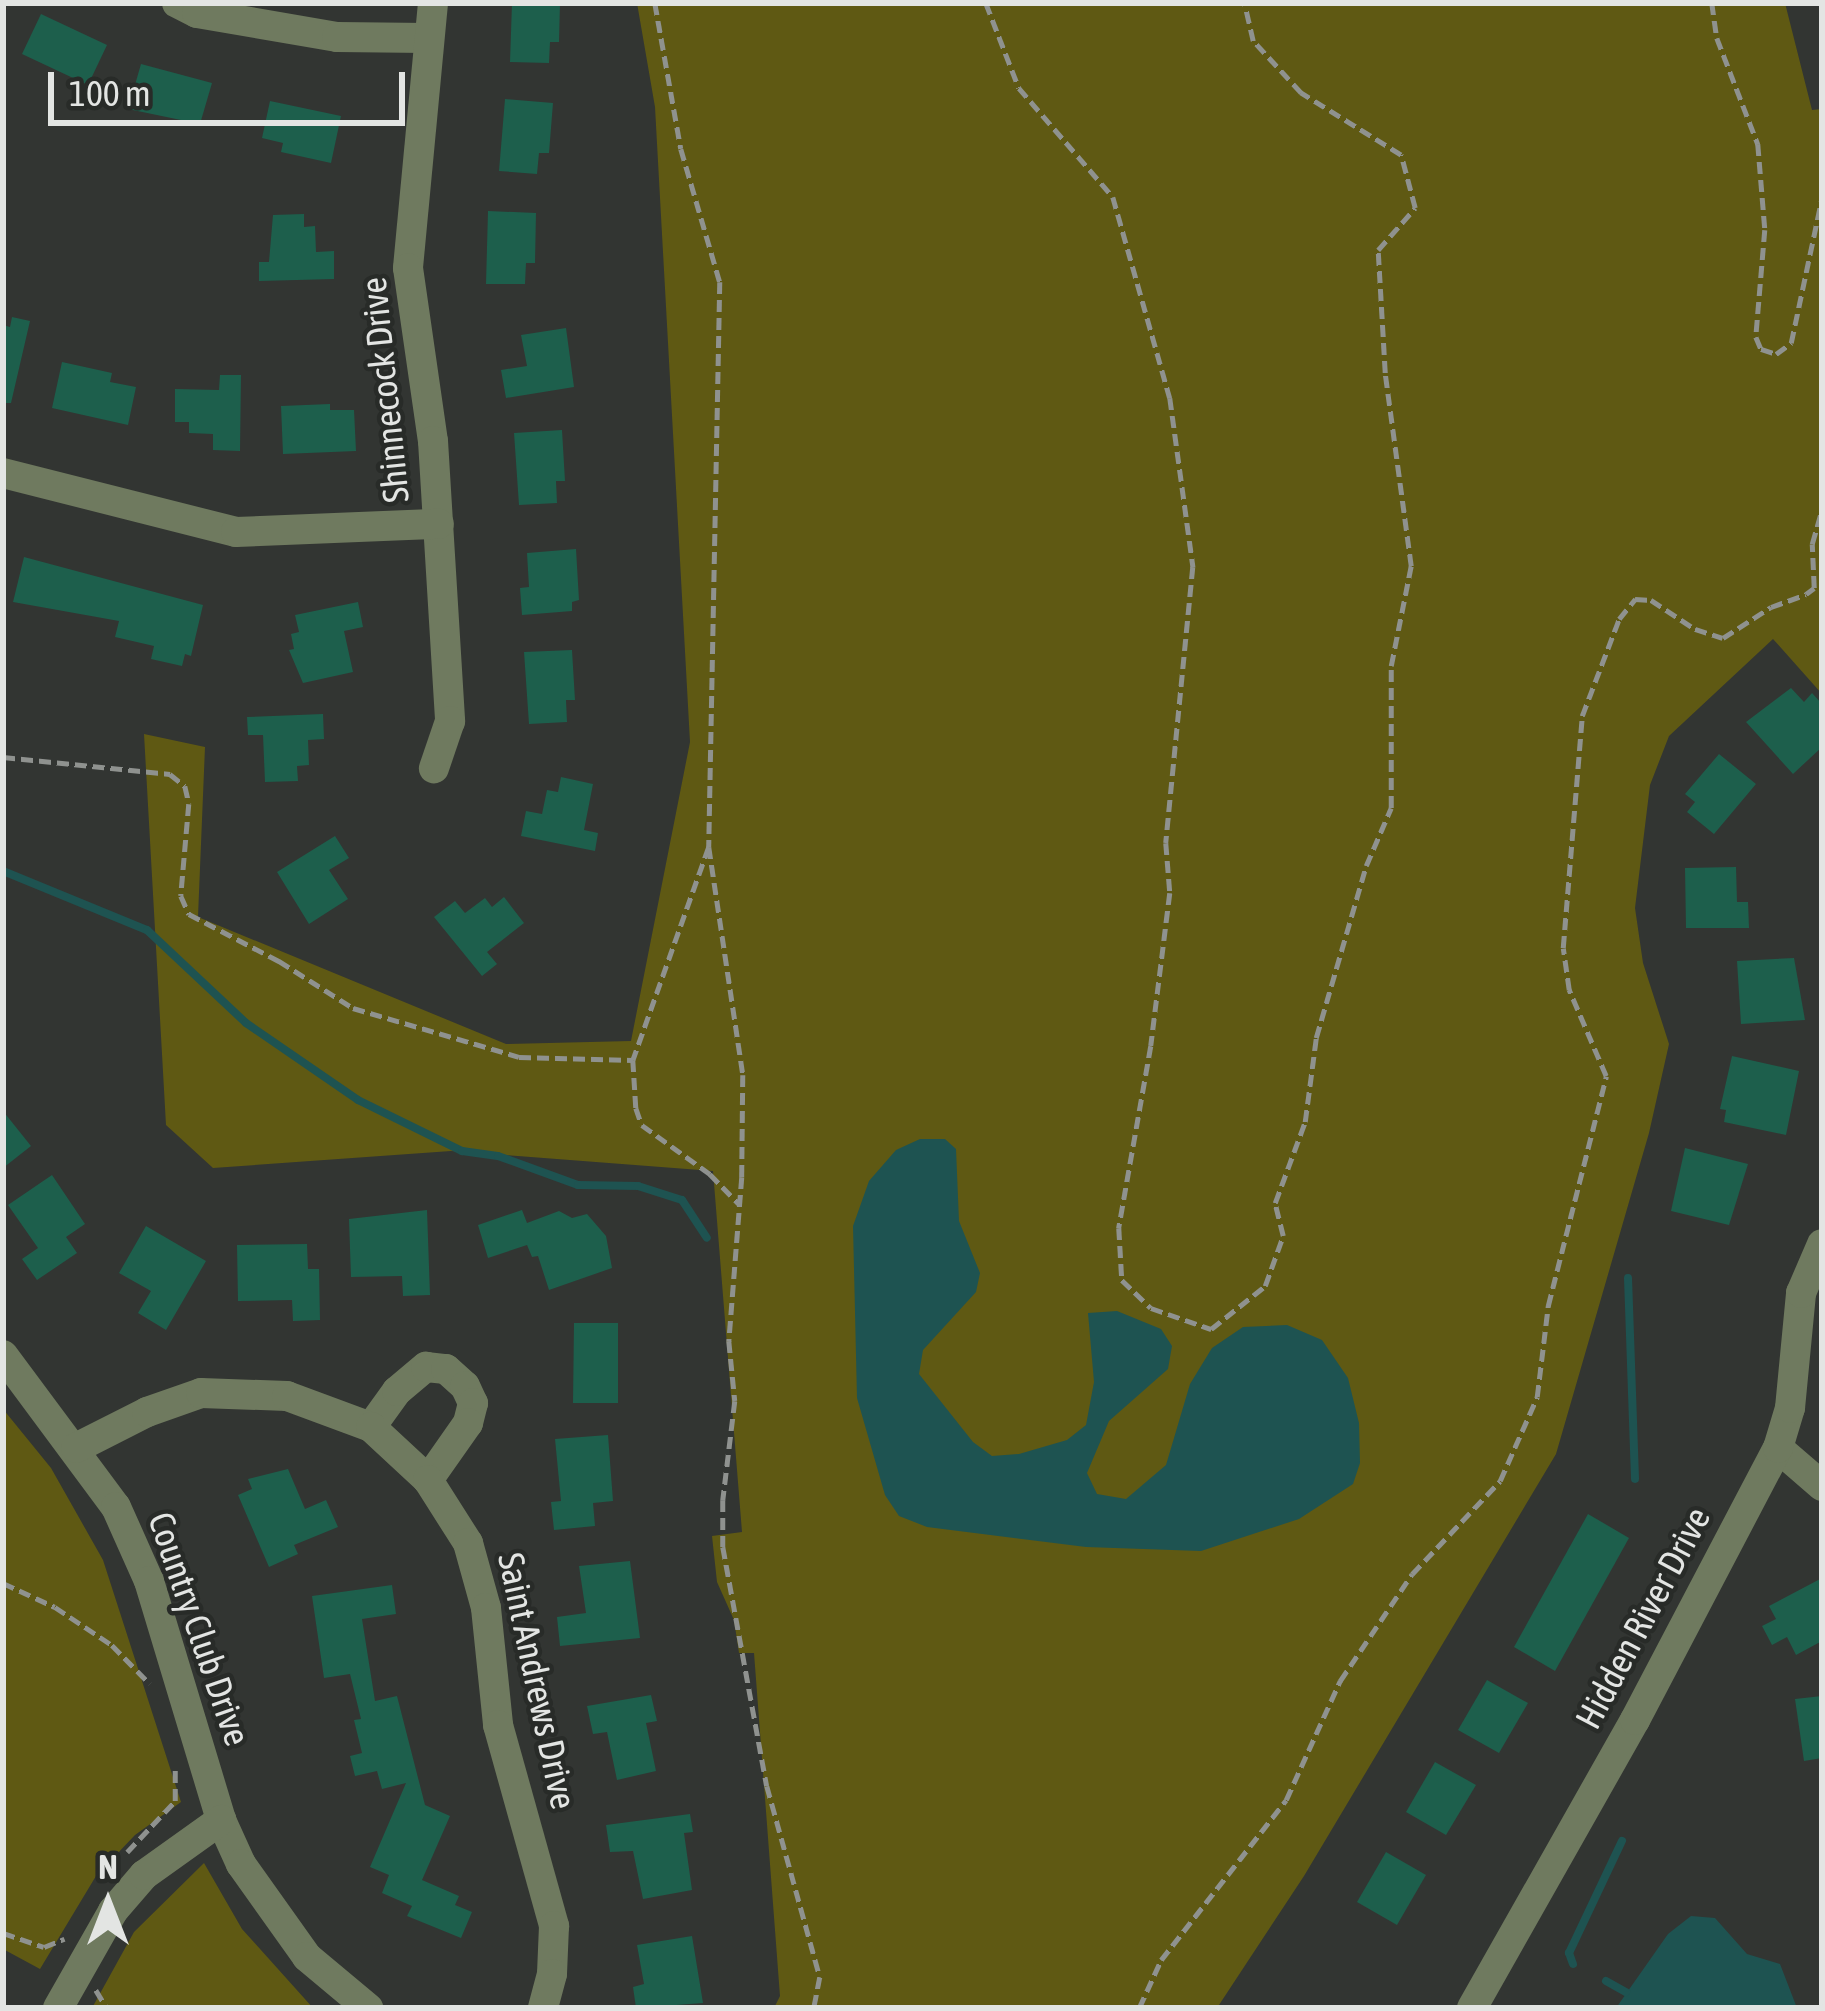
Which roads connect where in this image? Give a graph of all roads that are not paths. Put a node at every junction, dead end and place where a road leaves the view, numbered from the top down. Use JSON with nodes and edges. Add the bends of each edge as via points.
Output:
{"nodes":[{"id":1,"x":177,"y":3,"type":"edge"},
{"id":2,"x":434,"y":3,"type":"edge"},
{"id":3,"x":427,"y":38,"type":"junction"},
{"id":4,"x":3,"y":473,"type":"edge"},
{"id":5,"x":439,"y":524,"type":"junction"},
{"id":6,"x":434,"y":768,"type":"dead end"},
{"id":7,"x":1822,"y":1244,"type":"edge"},
{"id":8,"x":3,"y":1355,"type":"edge"},
{"id":9,"x":370,"y":1427,"type":"junction"},
{"id":10,"x":76,"y":1448,"type":"junction"},
{"id":11,"x":1778,"y":1448,"type":"junction"},
{"id":12,"x":428,"y":1480,"type":"junction"},
{"id":13,"x":1822,"y":1486,"type":"edge"},
{"id":14,"x":221,"y":1820,"type":"junction"},
{"id":15,"x":58,"y":2008,"type":"edge"},
{"id":16,"x":368,"y":2008,"type":"edge"},
{"id":17,"x":543,"y":2008,"type":"edge"},
{"id":18,"x":1472,"y":2008,"type":"edge"}],
"edges":[{"from":1,"to":3,"type":"street","via":[[337,38]]},
{"from":2,"to":3,"type":"street","name":"Shinnecock Drive"},
{"from":3,"to":5,"type":"street","name":"Shinnecock Drive","via":[[430,82],[408,268]]},
{"from":4,"to":5,"type":"street","via":[[236,532]]},
{"from":5,"to":6,"type":"street","name":"Shinnecock Drive","via":[[450,721]]},
{"from":7,"to":11,"type":"street","name":"Hidden River Drive","via":[[1801,1293]]},
{"from":8,"to":10,"type":"street","name":"Country Club Drive"},
{"from":9,"to":10,"type":"street","name":"Saint Andrews Drive","via":[[287,1396],[201,1393]]},
{"from":9,"to":12,"type":"street","name":"Saint Andrews Drive"},
{"from":9,"to":12,"type":"street","via":[[426,1367],[446,1369],[465,1386],[473,1403],[468,1424]]},
{"from":10,"to":14,"type":"street","name":"Country Club Drive","via":[[116,1507],[148,1581]]},
{"from":11,"to":13,"type":"street"},
{"from":11,"to":18,"type":"street","name":"Hidden River Drive"},
{"from":12,"to":17,"type":"street","name":"Saint Andrews Drive","via":[[468,1543],[486,1608],[498,1725],[554,1926]]},
{"from":14,"to":15,"type":"street","via":[[144,1875],[113,1911]]},
{"from":14,"to":16,"type":"street","name":"Country Club Drive","via":[[241,1864],[307,1957]]}]}
